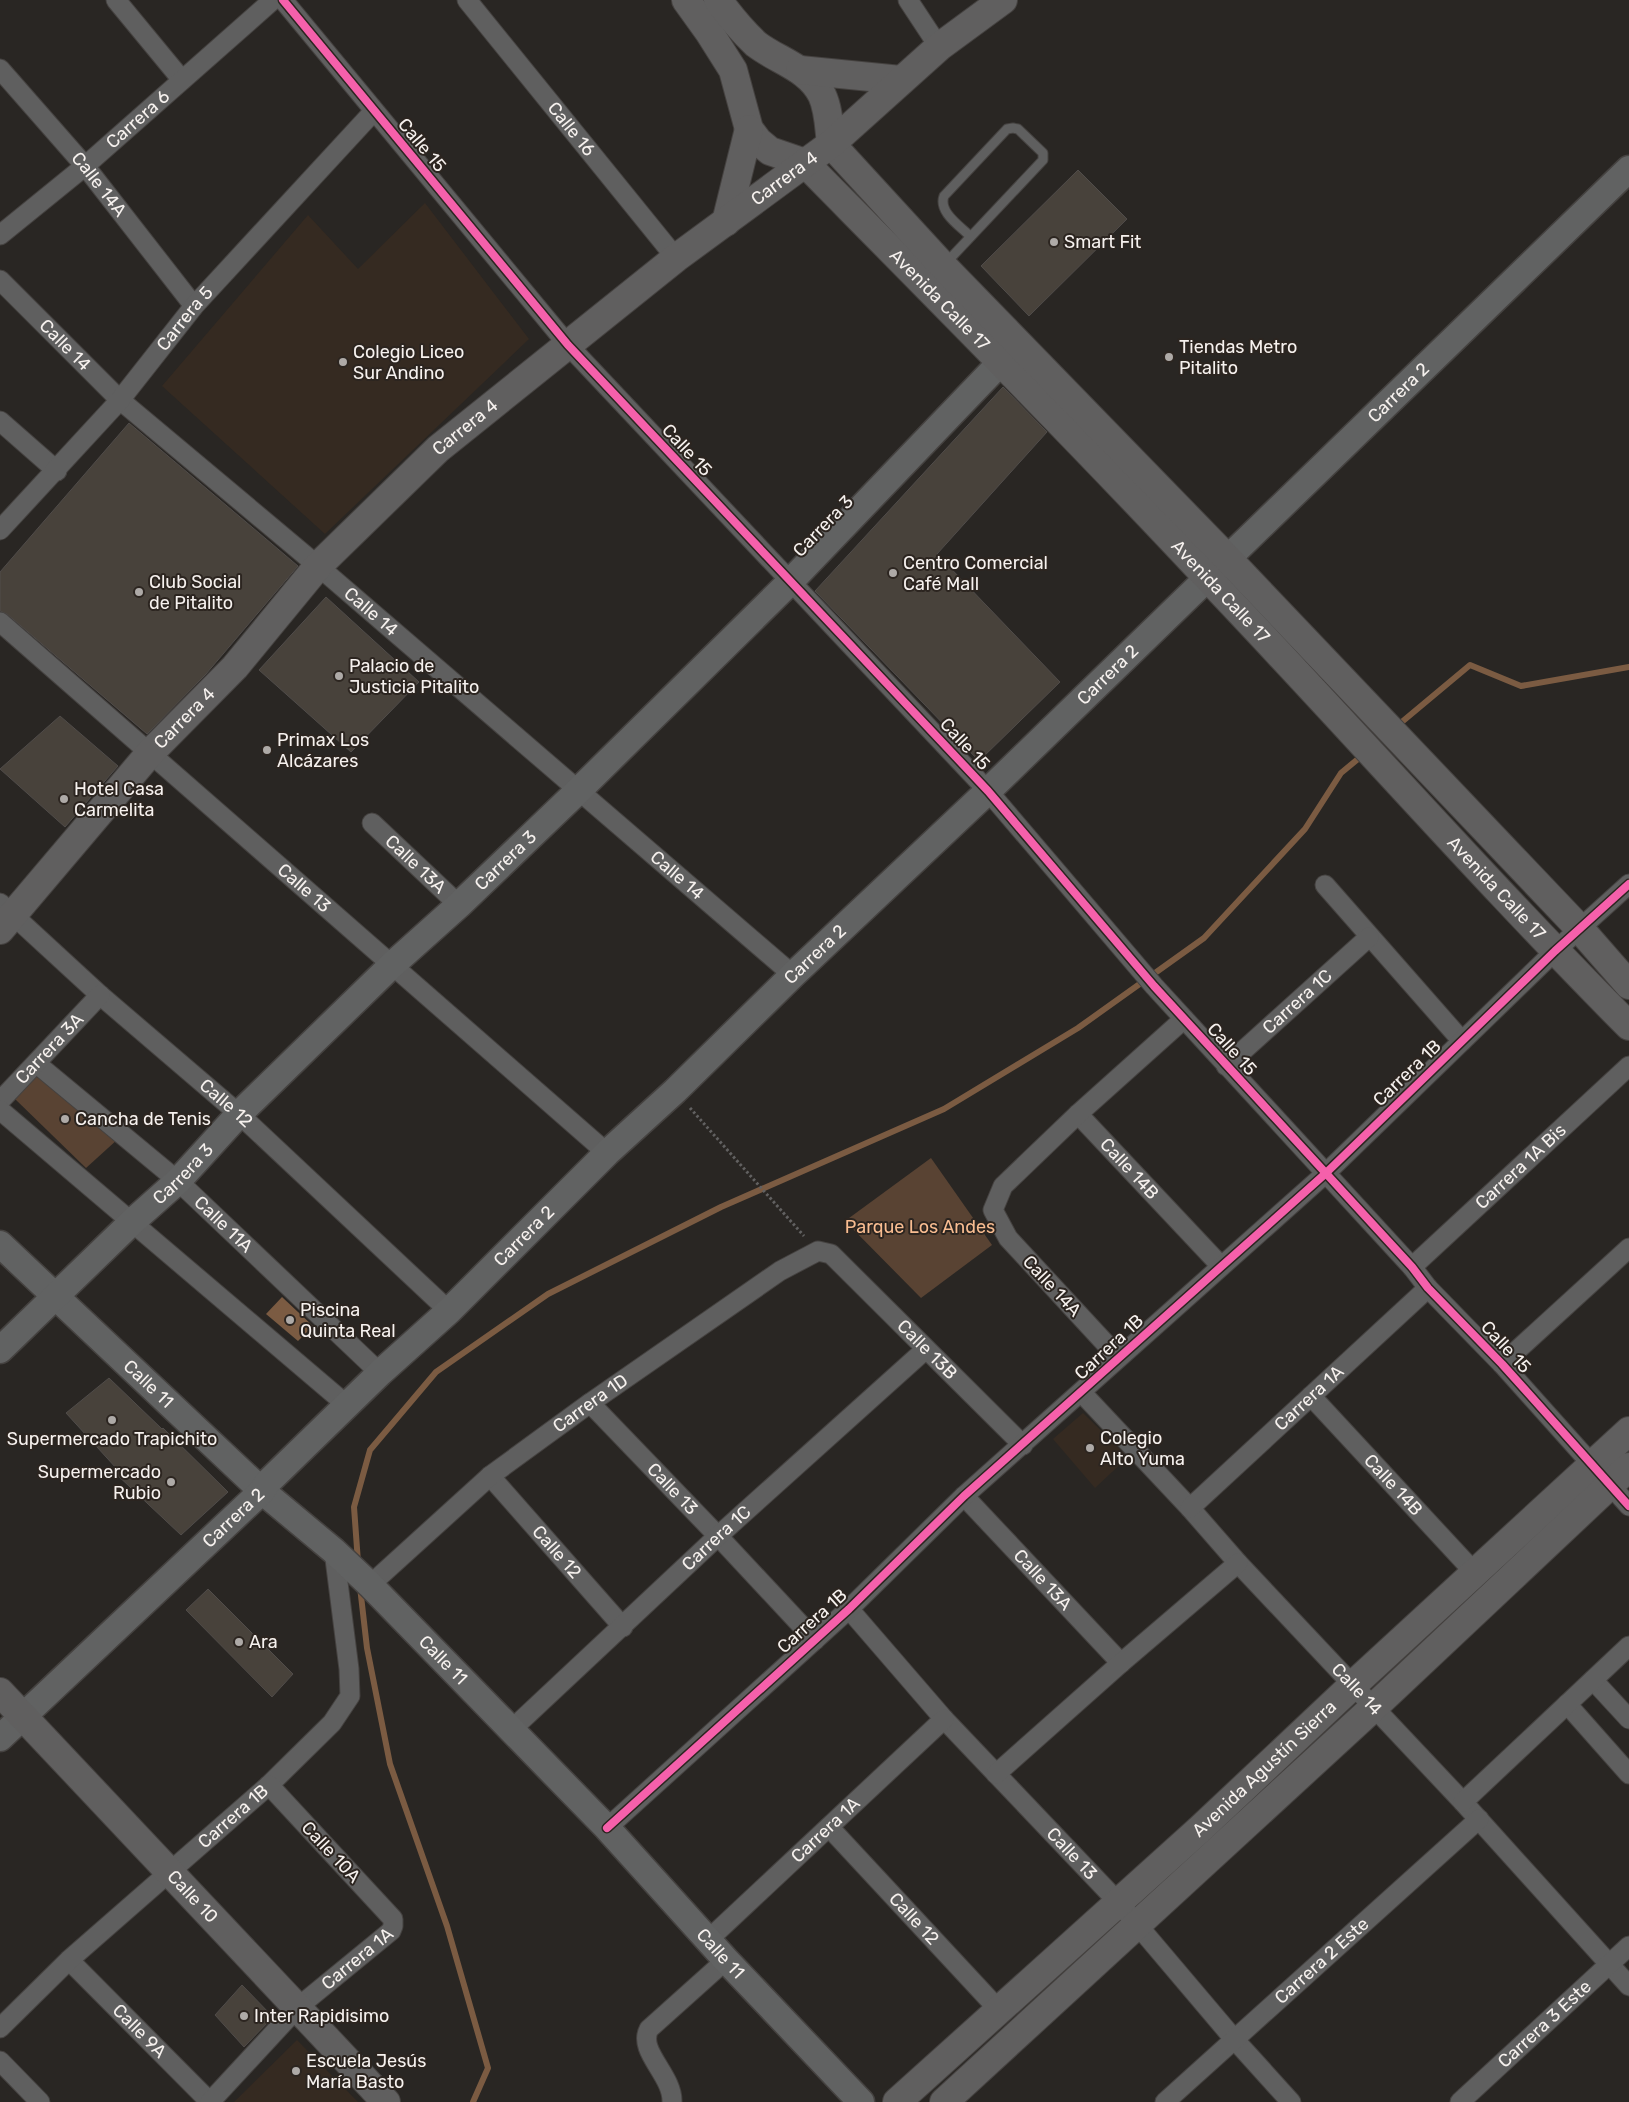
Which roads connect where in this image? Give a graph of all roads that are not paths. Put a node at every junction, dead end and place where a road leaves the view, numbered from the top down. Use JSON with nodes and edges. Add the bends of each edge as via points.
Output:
{"nodes":[{"id":1,"x":116,"y":0,"type":"edge"},
{"id":2,"x":273,"y":0,"type":"edge"},
{"id":3,"x":283,"y":0,"type":"edge"},
{"id":4,"x":468,"y":0,"type":"edge"},
{"id":5,"x":686,"y":0,"type":"edge"},
{"id":6,"x":718,"y":0,"type":"edge"},
{"id":7,"x":908,"y":0,"type":"edge"},
{"id":8,"x":1003,"y":0,"type":"edge"},
{"id":9,"x":940,"y":47,"type":"junction"},
{"id":10,"x":0,"y":69,"type":"edge"},
{"id":11,"x":800,"y":70,"type":"junction"},
{"id":12,"x":182,"y":80,"type":"junction"},
{"id":13,"x":901,"y":80,"type":"junction"},
{"id":14,"x":374,"y":111,"type":"junction"},
{"id":15,"x":748,"y":129,"type":"junction"},
{"id":16,"x":830,"y":144,"type":"junction"},
{"id":17,"x":805,"y":164,"type":"junction"},
{"id":18,"x":85,"y":166,"type":"junction"},
{"id":19,"x":1629,"y":170,"type":"edge"},
{"id":20,"x":726,"y":222,"type":"junction"},
{"id":21,"x":0,"y":235,"type":"edge"},
{"id":22,"x":970,"y":236,"type":"junction"},
{"id":23,"x":676,"y":258,"type":"junction"},
{"id":24,"x":943,"y":266,"type":"junction"},
{"id":25,"x":0,"y":280,"type":"edge"},
{"id":26,"x":194,"y":306,"type":"junction"},
{"id":27,"x":568,"y":345,"type":"junction"},
{"id":28,"x":1001,"y":362,"type":"junction"},
{"id":29,"x":120,"y":400,"type":"junction"},
{"id":30,"x":0,"y":421,"type":"edge"},
{"id":31,"x":57,"y":471,"type":"junction"},
{"id":32,"x":0,"y":530,"type":"edge"},
{"id":33,"x":1227,"y":558,"type":"junction"},
{"id":34,"x":318,"y":566,"type":"junction"},
{"id":35,"x":1208,"y":578,"type":"junction"},
{"id":36,"x":790,"y":582,"type":"junction"},
{"id":37,"x":0,"y":622,"type":"edge"},
{"id":38,"x":150,"y":753,"type":"junction"},
{"id":39,"x":578,"y":791,"type":"junction"},
{"id":40,"x":988,"y":791,"type":"junction"},
{"id":41,"x":372,"y":823,"type":"dead end"},
{"id":42,"x":1629,"y":884,"type":"edge"},
{"id":43,"x":1325,"y":886,"type":"dead end"},
{"id":44,"x":459,"y":905,"type":"junction"},
{"id":45,"x":4,"y":915,"type":"edge"},
{"id":46,"x":1580,"y":929,"type":"junction"},
{"id":47,"x":1369,"y":937,"type":"junction"},
{"id":48,"x":1555,"y":951,"type":"junction"},
{"id":49,"x":392,"y":965,"type":"junction"},
{"id":50,"x":793,"y":975,"type":"junction"},
{"id":51,"x":1629,"y":985,"type":"edge"},
{"id":52,"x":100,"y":995,"type":"junction"},
{"id":53,"x":1184,"y":1019,"type":"junction"},
{"id":54,"x":1629,"y":1026,"type":"edge"},
{"id":55,"x":1462,"y":1041,"type":"junction"},
{"id":56,"x":37,"y":1064,"type":"junction"},
{"id":57,"x":1226,"y":1066,"type":"junction"},
{"id":58,"x":1629,"y":1066,"type":"edge"},
{"id":59,"x":0,"y":1101,"type":"edge"},
{"id":60,"x":0,"y":1110,"type":"edge"},
{"id":61,"x":238,"y":1114,"type":"junction"},
{"id":62,"x":1078,"y":1114,"type":"junction"},
{"id":63,"x":607,"y":1153,"type":"junction"},
{"id":64,"x":1325,"y":1174,"type":"junction"},
{"id":65,"x":178,"y":1180,"type":"junction"},
{"id":66,"x":132,"y":1222,"type":"junction"},
{"id":67,"x":0,"y":1244,"type":"edge"},
{"id":68,"x":1629,"y":1248,"type":"edge"},
{"id":69,"x":824,"y":1252,"type":"joint"},
{"id":70,"x":1221,"y":1266,"type":"junction"},
{"id":71,"x":1412,"y":1267,"type":"junction"},
{"id":72,"x":1428,"y":1288,"type":"junction"},
{"id":73,"x":55,"y":1297,"type":"junction"},
{"id":74,"x":449,"y":1311,"type":"junction"},
{"id":75,"x":926,"y":1349,"type":"junction"},
{"id":76,"x":0,"y":1350,"type":"edge"},
{"id":77,"x":1118,"y":1357,"type":"junction"},
{"id":78,"x":1502,"y":1364,"type":"junction"},
{"id":79,"x":380,"y":1373,"type":"junction"},
{"id":80,"x":1082,"y":1392,"type":"junction"},
{"id":81,"x":1311,"y":1396,"type":"junction"},
{"id":82,"x":590,"y":1404,"type":"junction"},
{"id":83,"x":348,"y":1406,"type":"junction"},
{"id":84,"x":1629,"y":1431,"type":"edge"},
{"id":85,"x":1022,"y":1445,"type":"junction"},
{"id":86,"x":1592,"y":1465,"type":"junction"},
{"id":87,"x":490,"y":1476,"type":"junction"},
{"id":88,"x":1619,"y":1476,"type":"edge"},
{"id":89,"x":262,"y":1492,"type":"junction"},
{"id":90,"x":964,"y":1496,"type":"junction"},
{"id":91,"x":1629,"y":1506,"type":"edge"},
{"id":92,"x":1190,"y":1508,"type":"junction"},
{"id":93,"x":718,"y":1536,"type":"junction"},
{"id":94,"x":338,"y":1555,"type":"junction"},
{"id":95,"x":1238,"y":1563,"type":"junction"},
{"id":96,"x":1475,"y":1573,"type":"junction"},
{"id":97,"x":366,"y":1581,"type":"junction"},
{"id":98,"x":849,"y":1609,"type":"junction"},
{"id":99,"x":623,"y":1627,"type":"junction"},
{"id":100,"x":814,"y":1640,"type":"junction"},
{"id":101,"x":1629,"y":1646,"type":"edge"},
{"id":102,"x":1120,"y":1663,"type":"junction"},
{"id":103,"x":1594,"y":1680,"type":"junction"},
{"id":104,"x":1353,"y":1685,"type":"junction"},
{"id":105,"x":0,"y":1692,"type":"edge"},
{"id":106,"x":1567,"y":1704,"type":"junction"},
{"id":107,"x":1374,"y":1707,"type":"junction"},
{"id":108,"x":23,"y":1716,"type":"junction"},
{"id":109,"x":944,"y":1719,"type":"junction"},
{"id":110,"x":1629,"y":1719,"type":"edge"},
{"id":111,"x":511,"y":1730,"type":"junction"},
{"id":112,"x":0,"y":1738,"type":"edge"},
{"id":113,"x":996,"y":1774,"type":"junction"},
{"id":114,"x":1629,"y":1774,"type":"edge"},
{"id":115,"x":269,"y":1785,"type":"junction"},
{"id":116,"x":1463,"y":1802,"type":"junction"},
{"id":117,"x":1478,"y":1819,"type":"junction"},
{"id":118,"x":829,"y":1826,"type":"junction"},
{"id":119,"x":607,"y":1828,"type":"junction"},
{"id":120,"x":171,"y":1873,"type":"junction"},
{"id":121,"x":1118,"y":1902,"type":"junction"},
{"id":122,"x":393,"y":1919,"type":"joint"},
{"id":123,"x":1138,"y":1926,"type":"junction"},
{"id":124,"x":708,"y":1940,"type":"junction"},
{"id":125,"x":1629,"y":1946,"type":"edge"},
{"id":126,"x":69,"y":1960,"type":"junction"},
{"id":127,"x":726,"y":1960,"type":"junction"},
{"id":128,"x":1609,"y":1964,"type":"junction"},
{"id":129,"x":1629,"y":1986,"type":"edge"},
{"id":130,"x":297,"y":2008,"type":"junction"},
{"id":131,"x":999,"y":2010,"type":"junction"},
{"id":132,"x":0,"y":2028,"type":"edge"},
{"id":133,"x":1234,"y":2039,"type":"junction"},
{"id":134,"x":0,"y":2061,"type":"edge"},
{"id":135,"x":40,"y":2102,"type":"edge"},
{"id":136,"x":210,"y":2102,"type":"edge"},
{"id":137,"x":386,"y":2102,"type":"edge"},
{"id":138,"x":672,"y":2102,"type":"edge"},
{"id":139,"x":861,"y":2102,"type":"edge"},
{"id":140,"x":897,"y":2102,"type":"edge"},
{"id":141,"x":944,"y":2102,"type":"edge"},
{"id":142,"x":1164,"y":2102,"type":"edge"},
{"id":143,"x":1291,"y":2102,"type":"edge"},
{"id":144,"x":1460,"y":2102,"type":"edge"}],
"edges":[{"from":1,"to":12,"type":"street"},
{"from":2,"to":12,"type":"street","name":"Carrera 6"},
{"from":3,"to":14,"type":"street","name":"Calle 15"},
{"from":4,"to":23,"type":"street","name":"Calle 16"},
{"from":5,"to":15,"type":"main road","via":[[733,70]]},
{"from":6,"to":11,"type":"main road","via":[[757,44]]},
{"from":7,"to":9,"type":"street"},
{"from":8,"to":9,"type":"main road","name":"Carrera 4"},
{"from":9,"to":13,"type":"main road","name":"Carrera 4"},
{"from":10,"to":18,"type":"street","name":"Calle 14A"},
{"from":11,"to":13,"type":"main road"},
{"from":11,"to":16,"type":"main road","via":[[821,93],[827,108]]},
{"from":12,"to":18,"type":"street","name":"Carrera 6"},
{"from":13,"to":16,"type":"main road","name":"Carrera 4"},
{"from":14,"to":26,"type":"street","name":"Carrera 5"},
{"from":14,"to":27,"type":"street","name":"Calle 15"},
{"from":15,"to":17,"type":"main road","via":[[770,151]]},
{"from":15,"to":20,"type":"main road"},
{"from":16,"to":17,"type":"main road","name":"Carrera 4"},
{"from":16,"to":24,"type":"main road","name":"Avenida Calle 17"},
{"from":17,"to":20,"type":"main road","name":"Carrera 4"},
{"from":17,"to":28,"type":"main road","name":"Avenida Calle 17"},
{"from":18,"to":21,"type":"street","name":"Carrera 6"},
{"from":18,"to":26,"type":"street","name":"Calle 14A"},
{"from":19,"to":33,"type":"main road","name":"Carrera 2"},
{"from":20,"to":23,"type":"main road","name":"Carrera 4"},
{"from":22,"to":22,"type":"lane","via":[[1043,160],[1043,153],[1018,129],[1007,129],[944,196],[944,209]]},
{"from":22,"to":24,"type":"lane"},
{"from":23,"to":27,"type":"main road","name":"Carrera 4"},
{"from":24,"to":33,"type":"main road","name":"Avenida Calle 17"},
{"from":25,"to":29,"type":"street","name":"Calle 14"},
{"from":26,"to":29,"type":"street","name":"Carrera 5"},
{"from":27,"to":34,"type":"main road","name":"Carrera 4","via":[[438,449]]},
{"from":27,"to":36,"type":"street","name":"Calle 15"},
{"from":28,"to":35,"type":"main road","name":"Avenida Calle 17"},
{"from":28,"to":36,"type":"main road","name":"Carrera 3"},
{"from":29,"to":31,"type":"street","name":"Carrera 5"},
{"from":29,"to":34,"type":"street","name":"Calle 14"},
{"from":30,"to":31,"type":"street"},
{"from":31,"to":32,"type":"street","name":"Carrera 5"},
{"from":33,"to":35,"type":"main road","name":"Carrera 2"},
{"from":33,"to":46,"type":"main road","name":"Avenida Calle 17"},
{"from":34,"to":38,"type":"main road","name":"Carrera 4","via":[[235,667]]},
{"from":34,"to":39,"type":"street","name":"Calle 14"},
{"from":35,"to":40,"type":"main road","name":"Carrera 2"},
{"from":35,"to":48,"type":"main road","name":"Avenida Calle 17"},
{"from":36,"to":39,"type":"main road","name":"Carrera 3"},
{"from":36,"to":40,"type":"street","name":"Calle 15"},
{"from":37,"to":38,"type":"street","name":"Calle 13"},
{"from":38,"to":45,"type":"main road","name":"Carrera 4"},
{"from":38,"to":49,"type":"street","name":"Calle 13"},
{"from":39,"to":44,"type":"main road","name":"Carrera 3"},
{"from":39,"to":50,"type":"street","name":"Calle 14"},
{"from":40,"to":50,"type":"main road","name":"Carrera 2"},
{"from":40,"to":53,"type":"street","name":"Calle 15"},
{"from":41,"to":44,"type":"street","name":"Calle 13A"},
{"from":42,"to":46,"type":"street","name":"Carrera 1B"},
{"from":43,"to":47,"type":"street"},
{"from":44,"to":49,"type":"main road","name":"Carrera 3"},
{"from":45,"to":52,"type":"street","name":"Calle 12"},
{"from":46,"to":48,"type":"street","name":"Carrera 1B"},
{"from":46,"to":51,"type":"main road","name":"Avenida Calle 17"},
{"from":47,"to":55,"type":"street"},
{"from":47,"to":57,"type":"street","name":"Carrera 1C"},
{"from":48,"to":54,"type":"main road","name":"Avenida Calle 17"},
{"from":48,"to":55,"type":"street","name":"Carrera 1B"},
{"from":49,"to":61,"type":"main road","name":"Carrera 3"},
{"from":49,"to":63,"type":"street","name":"Calle 13"},
{"from":50,"to":63,"type":"main road","name":"Carrera 2"},
{"from":52,"to":56,"type":"street","name":"Carrera 3A"},
{"from":52,"to":61,"type":"street","name":"Calle 12"},
{"from":53,"to":57,"type":"street","name":"Calle 15"},
{"from":53,"to":62,"type":"street"},
{"from":55,"to":64,"type":"street","name":"Carrera 1B"},
{"from":56,"to":59,"type":"street","name":"Carrera 3A"},
{"from":56,"to":65,"type":"street","name":"Calle 11A"},
{"from":57,"to":64,"type":"street","name":"Calle 15"},
{"from":58,"to":71,"type":"street","name":"Carrera 1A Bis"},
{"from":60,"to":66,"type":"street"},
{"from":61,"to":65,"type":"main road","name":"Carrera 3"},
{"from":61,"to":74,"type":"street","name":"Calle 12"},
{"from":62,"to":70,"type":"street","name":"Calle 14B"},
{"from":62,"to":77,"type":"street","name":"Calle 14A","via":[[1003,1186],[994,1210],[1008,1238]]},
{"from":63,"to":74,"type":"main road","name":"Carrera 2"},
{"from":64,"to":70,"type":"street","name":"Carrera 1B"},
{"from":64,"to":71,"type":"street","name":"Calle 15"},
{"from":65,"to":66,"type":"main road","name":"Carrera 3"},
{"from":65,"to":79,"type":"street","name":"Calle 11A"},
{"from":66,"to":73,"type":"main road","name":"Carrera 3"},
{"from":66,"to":83,"type":"street"},
{"from":67,"to":73,"type":"main road","name":"Calle 11"},
{"from":68,"to":78,"type":"street"},
{"from":69,"to":75,"type":"street","name":"Calle 13B"},
{"from":69,"to":82,"type":"street","name":"Carrera 1D","via":[[780,1271]]},
{"from":70,"to":77,"type":"street","name":"Carrera 1B"},
{"from":71,"to":72,"type":"street","name":"Calle 15"},
{"from":72,"to":78,"type":"street","name":"Calle 15"},
{"from":72,"to":81,"type":"street","name":"Carrera 1A"},
{"from":73,"to":76,"type":"main road","name":"Carrera 3"},
{"from":73,"to":89,"type":"main road","name":"Calle 11"},
{"from":74,"to":79,"type":"main road","name":"Carrera 2"},
{"from":75,"to":85,"type":"street","name":"Calle 13B"},
{"from":75,"to":93,"type":"street","name":"Carrera 1C"},
{"from":77,"to":80,"type":"street","name":"Carrera 1B"},
{"from":78,"to":86,"type":"street","name":"Calle 15"},
{"from":79,"to":83,"type":"main road","name":"Carrera 2"},
{"from":80,"to":85,"type":"street","name":"Carrera 1B"},
{"from":80,"to":92,"type":"street","name":"Calle 14"},
{"from":81,"to":92,"type":"street","name":"Carrera 1A"},
{"from":81,"to":96,"type":"street","name":"Calle 14B"},
{"from":82,"to":87,"type":"street","name":"Carrera 1D"},
{"from":82,"to":93,"type":"street","name":"Calle 13"},
{"from":83,"to":89,"type":"main road","name":"Carrera 2","via":[[267,1483]]},
{"from":84,"to":86,"type":"main road","name":"Avenida Agustín Sierra"},
{"from":85,"to":90,"type":"street","name":"Carrera 1B"},
{"from":86,"to":88,"type":"street","name":"Calle 15"},
{"from":86,"to":96,"type":"main road","name":"Avenida Agustín Sierra"},
{"from":87,"to":97,"type":"street","name":"Carrera 1D"},
{"from":87,"to":99,"type":"street","name":"Calle 12"},
{"from":88,"to":91,"type":"street","name":"Calle 15"},
{"from":88,"to":107,"type":"main road","name":"Avenida Agustín Sierra"},
{"from":89,"to":94,"type":"main road","name":"Calle 11"},
{"from":89,"to":108,"type":"main road","name":"Carrera 2"},
{"from":90,"to":98,"type":"street","name":"Carrera 1B"},
{"from":90,"to":102,"type":"street","name":"Calle 13A"},
{"from":92,"to":95,"type":"street","name":"Calle 14"},
{"from":93,"to":99,"type":"street","name":"Carrera 1C"},
{"from":93,"to":100,"type":"street","name":"Calle 13"},
{"from":94,"to":97,"type":"main road","name":"Calle 11"},
{"from":94,"to":115,"type":"street","name":"Carrera 1B","via":[[350,1696],[332,1723]]},
{"from":95,"to":102,"type":"street"},
{"from":95,"to":104,"type":"street","name":"Calle 14"},
{"from":96,"to":104,"type":"main road","name":"Avenida Agustín Sierra"},
{"from":97,"to":111,"type":"main road","name":"Calle 11"},
{"from":98,"to":100,"type":"street","name":"Carrera 1B"},
{"from":98,"to":109,"type":"street","name":"Calle 13"},
{"from":99,"to":111,"type":"street","name":"Carrera 1C"},
{"from":100,"to":119,"type":"street","name":"Carrera 1B"},
{"from":101,"to":103,"type":"street"},
{"from":102,"to":113,"type":"street"},
{"from":103,"to":106,"type":"street"},
{"from":103,"to":110,"type":"street"},
{"from":104,"to":107,"type":"street","name":"Calle 14"},
{"from":104,"to":121,"type":"main road","name":"Avenida Agustín Sierra"},
{"from":105,"to":108,"type":"main road","name":"Calle 10"},
{"from":106,"to":114,"type":"street"},
{"from":106,"to":116,"type":"street"},
{"from":107,"to":116,"type":"street","name":"Calle 14"},
{"from":107,"to":123,"type":"main road","name":"Avenida Agustín Sierra"},
{"from":108,"to":112,"type":"main road","name":"Carrera 2"},
{"from":108,"to":120,"type":"main road","name":"Calle 10"},
{"from":109,"to":113,"type":"street","name":"Calle 13"},
{"from":109,"to":118,"type":"street","name":"Carrera 1A"},
{"from":111,"to":119,"type":"main road","name":"Calle 11"},
{"from":113,"to":121,"type":"street","name":"Calle 13"},
{"from":115,"to":120,"type":"street","name":"Carrera 1B"},
{"from":115,"to":122,"type":"street","name":"Calle 10A"},
{"from":116,"to":117,"type":"street","name":"Calle 14"},
{"from":117,"to":128,"type":"street","name":"Calle 14"},
{"from":117,"to":133,"type":"street","name":"Carrera 2 Este"},
{"from":118,"to":124,"type":"street","name":"Carrera 1A"},
{"from":118,"to":131,"type":"street","name":"Calle 12"},
{"from":119,"to":124,"type":"main road","name":"Calle 11"},
{"from":120,"to":126,"type":"street","name":"Carrera 1B"},
{"from":120,"to":130,"type":"main road","name":"Calle 10"},
{"from":121,"to":123,"type":"street","name":"Calle 13"},
{"from":121,"to":131,"type":"main road","name":"Avenida Agustín Sierra"},
{"from":122,"to":130,"type":"street","name":"Carrera 1A","via":[[390,1931]]},
{"from":123,"to":133,"type":"street","name":"Calle 13"},
{"from":123,"to":141,"type":"main road","name":"Avenida Agustín Sierra"},
{"from":124,"to":127,"type":"main road","name":"Calle 11"},
{"from":125,"to":128,"type":"street","name":"Carrera 3 Este"},
{"from":126,"to":132,"type":"street","name":"Carrera 1B"},
{"from":126,"to":136,"type":"street","name":"Calle 9A"},
{"from":127,"to":138,"type":"street","via":[[645,2036],[646,2046],[665,2076]]},
{"from":127,"to":139,"type":"main road","name":"Calle 11"},
{"from":128,"to":129,"type":"street","name":"Calle 14"},
{"from":128,"to":144,"type":"street","name":"Carrera 3 Este"},
{"from":130,"to":136,"type":"street","name":"Carrera 1A"},
{"from":130,"to":137,"type":"main road","name":"Calle 10"},
{"from":131,"to":140,"type":"main road","name":"Avenida Agustín Sierra"},
{"from":133,"to":142,"type":"street","name":"Carrera 2 Este"},
{"from":133,"to":143,"type":"street","name":"Calle 13"},
{"from":134,"to":135,"type":"street"}]}
